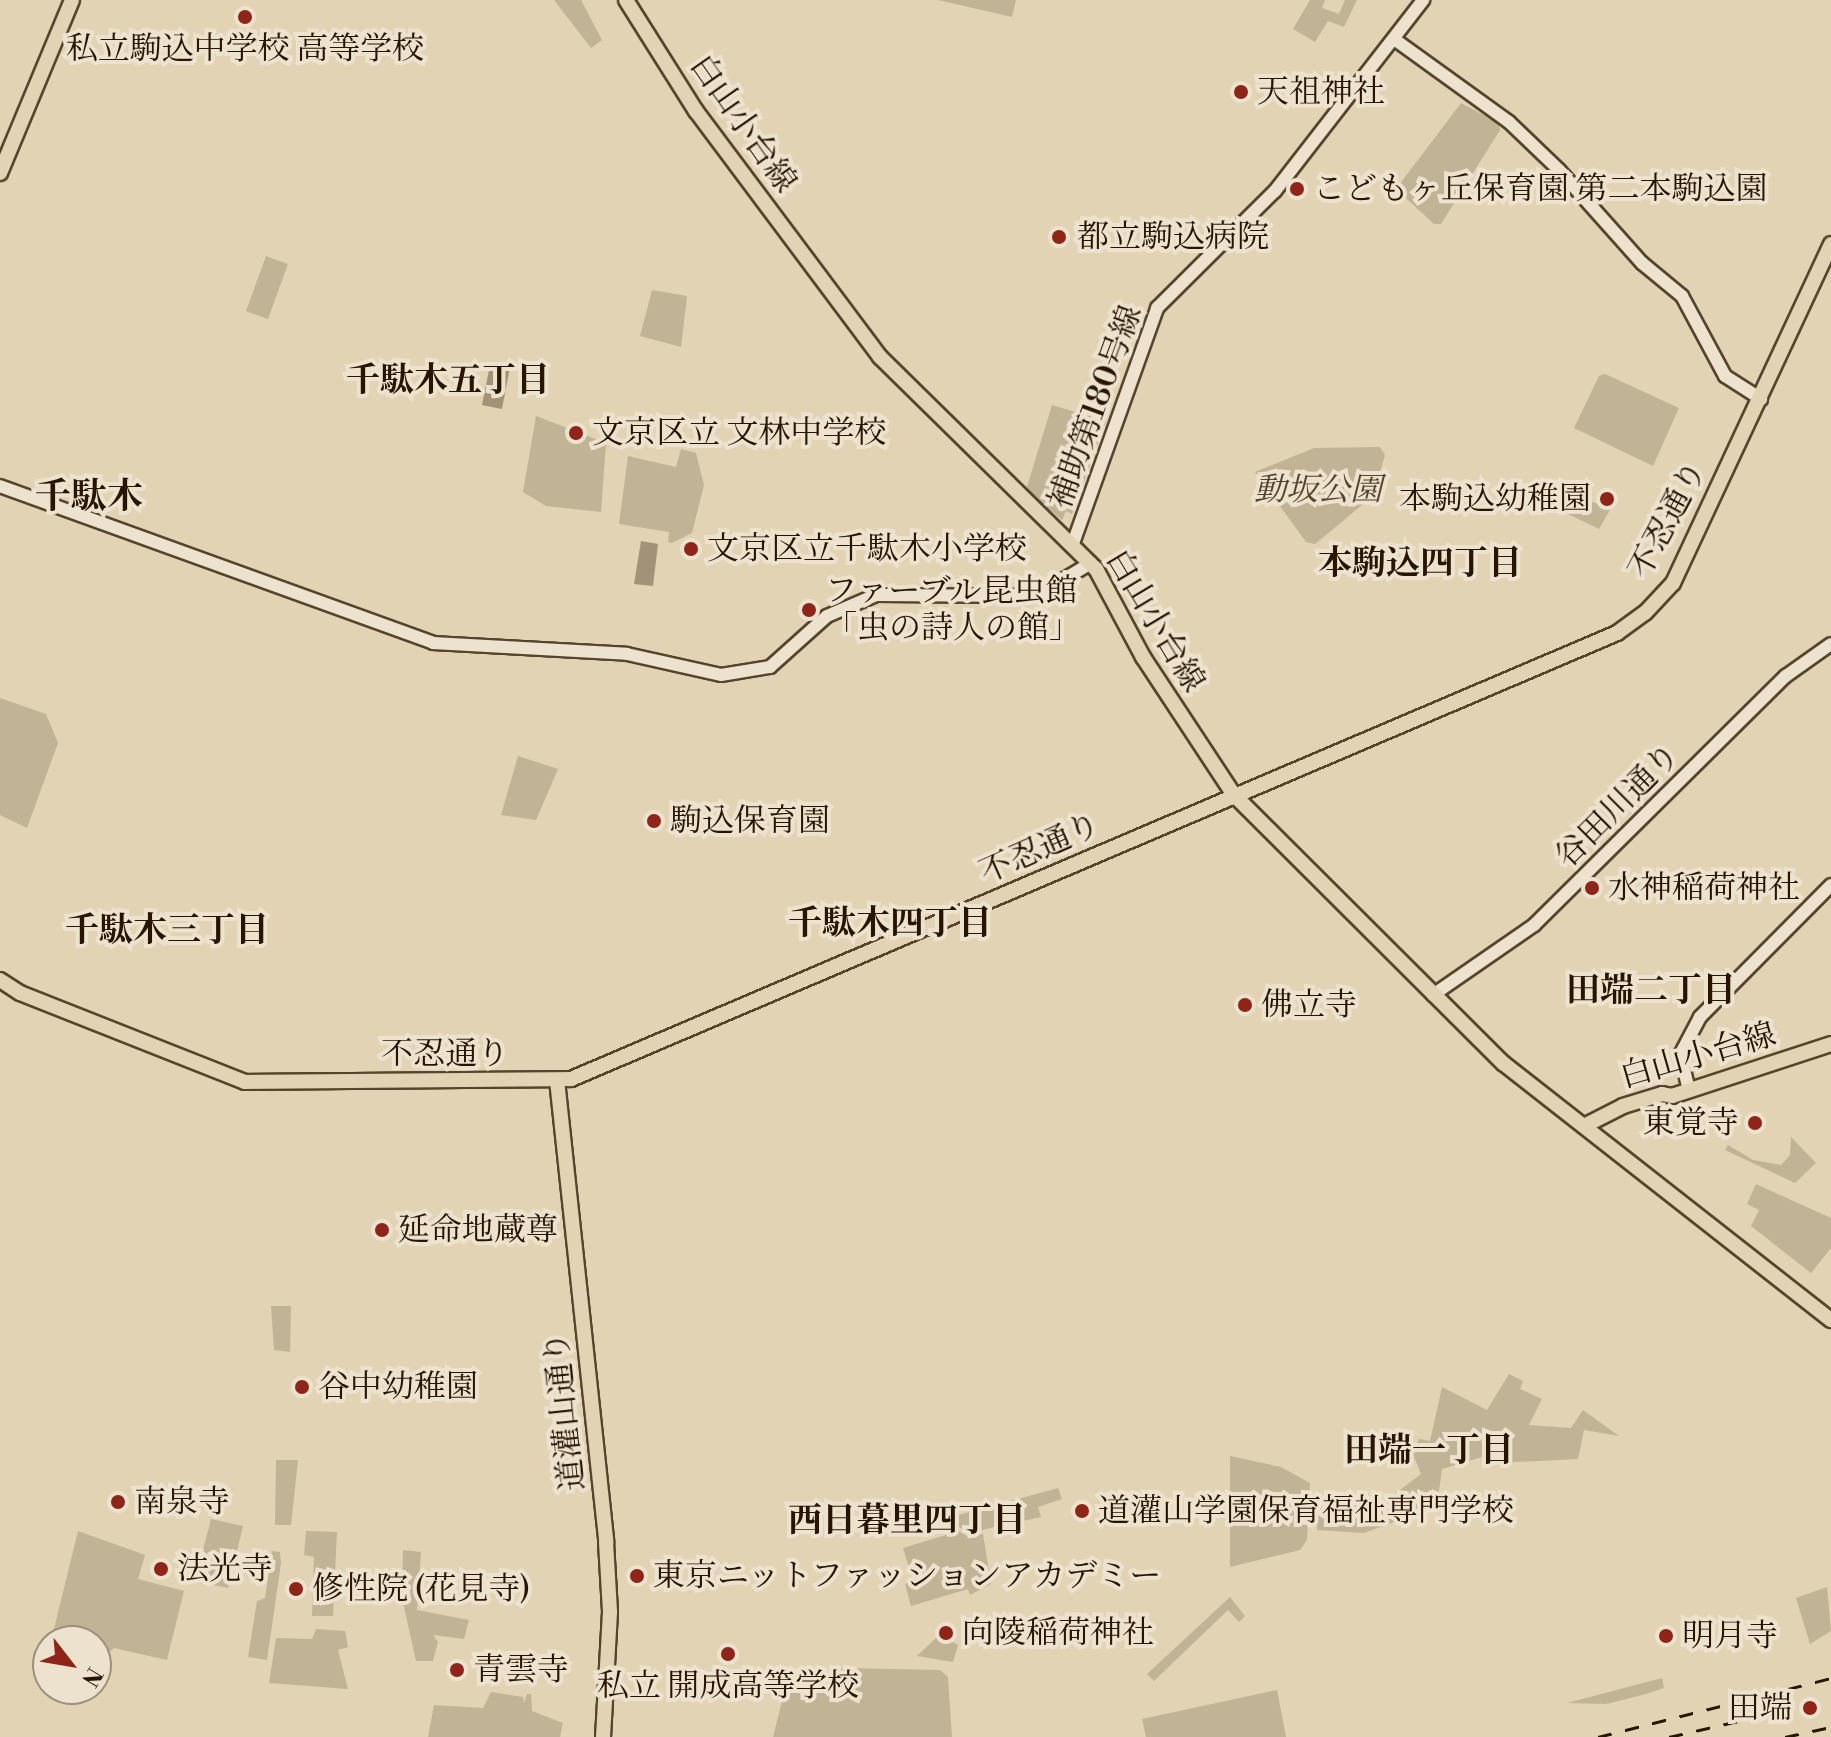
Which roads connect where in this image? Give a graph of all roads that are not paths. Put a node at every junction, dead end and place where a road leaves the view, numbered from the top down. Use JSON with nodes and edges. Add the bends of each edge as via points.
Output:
{"nodes":[{"id":1,"x":72,"y":0,"type":"edge"},
{"id":2,"x":626,"y":0,"type":"edge"},
{"id":3,"x":1423,"y":0,"type":"edge"},
{"id":4,"x":1394,"y":39,"type":"junction"},
{"id":5,"x":0,"y":173,"type":"edge"},
{"id":6,"x":1831,"y":244,"type":"edge"},
{"id":7,"x":1761,"y":399,"type":"junction"},
{"id":8,"x":0,"y":486,"type":"edge"},
{"id":9,"x":1072,"y":546,"type":"junction"},
{"id":10,"x":1091,"y":563,"type":"junction"},
{"id":11,"x":1831,"y":644,"type":"edge"},
{"id":12,"x":1234,"y":795,"type":"junction"},
{"id":13,"x":1831,"y":885,"type":"edge"},
{"id":14,"x":0,"y":980,"type":"edge"},
{"id":15,"x":1433,"y":995,"type":"junction"},
{"id":16,"x":1831,"y":1044,"type":"edge"},
{"id":17,"x":557,"y":1080,"type":"junction"},
{"id":18,"x":1689,"y":1090,"type":"junction"},
{"id":19,"x":1584,"y":1126,"type":"junction"},
{"id":20,"x":1831,"y":1320,"type":"edge"},
{"id":21,"x":603,"y":1737,"type":"edge"}],
"edges":[{"from":1,"to":5,"type":"main road"},
{"from":2,"to":9,"type":"main road","name":"白山小台線","via":[[696,111],[887,366]]},
{"from":3,"to":4,"type":"street","name":"補助第180号線"},
{"from":4,"to":7,"type":"street","via":[[1509,122],[1559,170],[1642,263],[1682,296],[1725,376]]},
{"from":4,"to":9,"type":"street","name":"補助第180号線","via":[[1275,191],[1157,308]]},
{"from":6,"to":7,"type":"main road","name":"不忍通り"},
{"from":7,"to":12,"type":"main road","name":"不忍通り","via":[[1691,549],[1665,594],[1645,613],[1598,641]]},
{"from":8,"to":10,"type":"street","via":[[433,643],[627,654],[721,675],[770,667],[827,616],[876,595],[1036,596]]},
{"from":9,"to":10,"type":"main road","name":"白山小台線"},
{"from":10,"to":12,"type":"main road","name":"白山小台線","via":[[1143,657]]},
{"from":11,"to":15,"type":"street","name":"谷田川通り","via":[[1786,676],[1534,925]]},
{"from":12,"to":15,"type":"main road","name":"白山小台線"},
{"from":12,"to":17,"type":"main road","name":"不忍通り","via":[[580,1076]]},
{"from":13,"to":18,"type":"street","via":[[1700,1017],[1680,1055]]},
{"from":14,"to":17,"type":"main road","name":"不忍通り","via":[[20,993],[245,1082]]},
{"from":15,"to":19,"type":"main road","name":"白山小台線","via":[[1503,1063]]},
{"from":16,"to":18,"type":"main road","name":"白山小台線"},
{"from":17,"to":21,"type":"main road","name":"道灌山通り","via":[[606,1542],[610,1612]]},
{"from":18,"to":19,"type":"main road","name":"白山小台線","via":[[1623,1106]]},
{"from":19,"to":20,"type":"main road","name":"白山小台線"}]}
